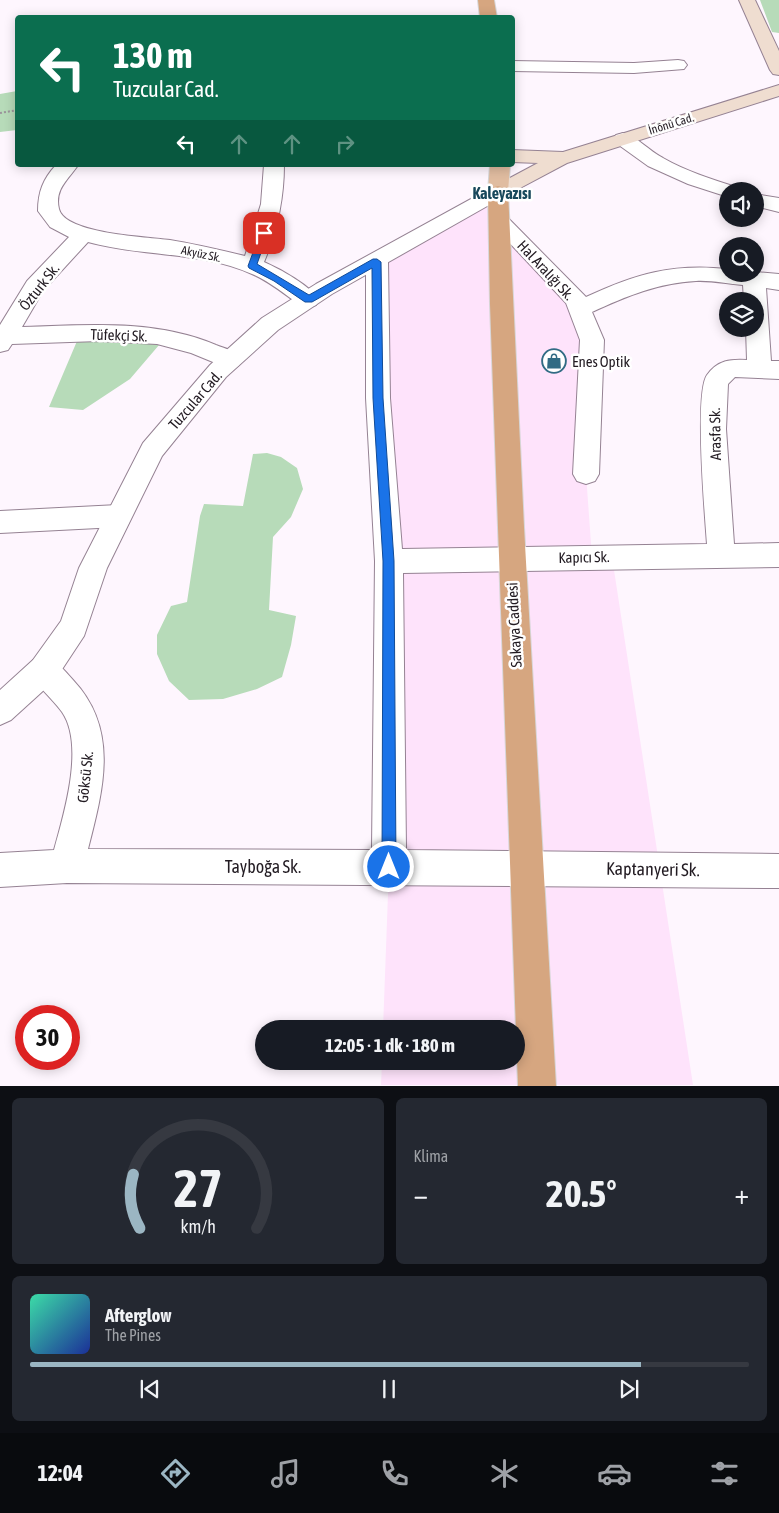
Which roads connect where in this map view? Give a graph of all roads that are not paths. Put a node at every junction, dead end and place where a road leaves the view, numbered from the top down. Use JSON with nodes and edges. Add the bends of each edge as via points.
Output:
{"nodes":[{"id":1,"x":486,"y":0,"type":"edge"},
{"id":2,"x":747,"y":0,"type":"edge"},
{"id":3,"x":488,"y":15,"type":"edge"},
{"id":4,"x":678,"y":65,"type":"dead end"},
{"id":5,"x":515,"y":66,"type":"edge"},
{"id":6,"x":779,"y":70,"type":"edge"},
{"id":7,"x":779,"y":90,"type":"edge"},
{"id":8,"x":623,"y":139,"type":"junction"},
{"id":9,"x":515,"y":156,"type":"edge"},
{"id":10,"x":564,"y":158,"type":"junction"},
{"id":11,"x":66,"y":167,"type":"edge"},
{"id":12,"x":274,"y":167,"type":"edge"},
{"id":13,"x":500,"y":167,"type":"edge"},
{"id":14,"x":719,"y":188,"type":"edge"},
{"id":15,"x":498,"y":192,"type":"junction"},
{"id":16,"x":764,"y":202,"type":"edge"},
{"id":17,"x":779,"y":205,"type":"edge"},
{"id":18,"x":499,"y":221,"type":"junction"},
{"id":19,"x":84,"y":234,"type":"junction"},
{"id":20,"x":377,"y":262,"type":"junction"},
{"id":21,"x":252,"y":266,"type":"junction"},
{"id":22,"x":719,"y":277,"type":"edge"},
{"id":23,"x":764,"y":281,"type":"edge"},
{"id":24,"x":754,"y":282,"type":"edge"},
{"id":25,"x":779,"y":282,"type":"edge"},
{"id":26,"x":308,"y":300,"type":"junction"},
{"id":27,"x":580,"y":309,"type":"junction"},
{"id":28,"x":2,"y":340,"type":"edge"},
{"id":29,"x":230,"y":360,"type":"junction"},
{"id":30,"x":769,"y":370,"type":"edge"},
{"id":31,"x":586,"y":474,"type":"dead end"},
{"id":32,"x":118,"y":516,"type":"junction"},
{"id":33,"x":0,"y":522,"type":"edge"},
{"id":34,"x":779,"y":554,"type":"edge"},
{"id":35,"x":720,"y":555,"type":"junction"},
{"id":36,"x":510,"y":558,"type":"junction"},
{"id":37,"x":389,"y":561,"type":"junction"},
{"id":38,"x":44,"y":670,"type":"junction"},
{"id":39,"x":0,"y":710,"type":"edge"},
{"id":40,"x":67,"y":866,"type":"junction"},
{"id":41,"x":389,"y":867,"type":"junction"},
{"id":42,"x":526,"y":867,"type":"junction"},
{"id":43,"x":0,"y":870,"type":"edge"},
{"id":44,"x":779,"y":871,"type":"edge"},
{"id":45,"x":537,"y":1086,"type":"edge"}],
"edges":[{"from":1,"to":3,"type":"highway"},
{"from":2,"to":6,"type":"main road"},
{"from":4,"to":5,"type":"street","via":[[634,68]]},
{"from":7,"to":8,"type":"main road","name":"İnönü Cad."},
{"from":8,"to":10,"type":"main road","name":"İnönü Cad."},
{"from":8,"to":14,"type":"street","via":[[655,162]]},
{"from":9,"to":10,"type":"main road","name":"İnönü Cad."},
{"from":10,"to":15,"type":"main road","name":"İnönü Cad."},
{"from":11,"to":19,"type":"street","name":"Akyüz Sk.","via":[[50,186],[46,201],[50,215],[62,225]]},
{"from":12,"to":21,"type":"street","via":[[275,182],[268,220]]},
{"from":13,"to":15,"type":"main road","name":"Sakaya Caddesi"},
{"from":15,"to":18,"type":"highway","name":"Sakaya Caddesi"},
{"from":15,"to":20,"type":"street","name":"Tuzcular Cad."},
{"from":16,"to":17,"type":"street"},
{"from":18,"to":27,"type":"street","name":"Hal Aralığı Sk.","via":[[576,300]]},
{"from":18,"to":36,"type":"highway","name":"Sakaya Caddesi"},
{"from":19,"to":21,"type":"street","name":"Akyüz Sk.","via":[[123,243],[166,247]]},
{"from":19,"to":28,"type":"street","name":"Özturk Sk.","via":[[35,286]]},
{"from":20,"to":26,"type":"street","name":"Tuzcular Cad."},
{"from":20,"to":37,"type":"street","via":[[378,398]]},
{"from":21,"to":26,"type":"street","name":"Akyüz Sk."},
{"from":22,"to":27,"type":"street","via":[[698,274],[655,278],[624,288]]},
{"from":23,"to":25,"type":"street"},
{"from":24,"to":30,"type":"street"},
{"from":26,"to":29,"type":"street","name":"Tuzcular Cad.","via":[[270,324]]},
{"from":27,"to":31,"type":"street","name":"Hal Aralığı Sk.","via":[[592,340]]},
{"from":28,"to":29,"type":"street","name":"Tüfekçi Sk.","via":[[99,333],[157,336],[197,346]]},
{"from":29,"to":32,"type":"street","name":"Tuzcular Cad.","via":[[152,450]]},
{"from":30,"to":35,"type":"street","name":"Arasfa Sk.","via":[[729,368],[716,381],[713,429]]},
{"from":32,"to":33,"type":"street"},
{"from":32,"to":38,"type":"street","name":"Tuzcular Cad.","via":[[93,568],[74,627]]},
{"from":34,"to":35,"type":"street","name":"Kapıcı Sk."},
{"from":35,"to":36,"type":"street","name":"Kapıcı Sk."},
{"from":36,"to":37,"type":"street","name":"Kapıcı Sk."},
{"from":36,"to":42,"type":"highway","name":"Sakaya Caddesi"},
{"from":37,"to":41,"type":"street"},
{"from":38,"to":39,"type":"street","name":"Tuzcular Cad."},
{"from":38,"to":40,"type":"street","name":"Göksü Sk.","via":[[76,705],[88,741],[86,791]]},
{"from":40,"to":41,"type":"street","name":"Tayboğa Sk."},
{"from":40,"to":43,"type":"street","name":"Tayboğa Sk."},
{"from":41,"to":42,"type":"street","name":"Tayboğa Sk."},
{"from":42,"to":44,"type":"street","name":"Kaptanyeri Sk."},
{"from":42,"to":45,"type":"highway","name":"Sakaya Caddesi"}]}
